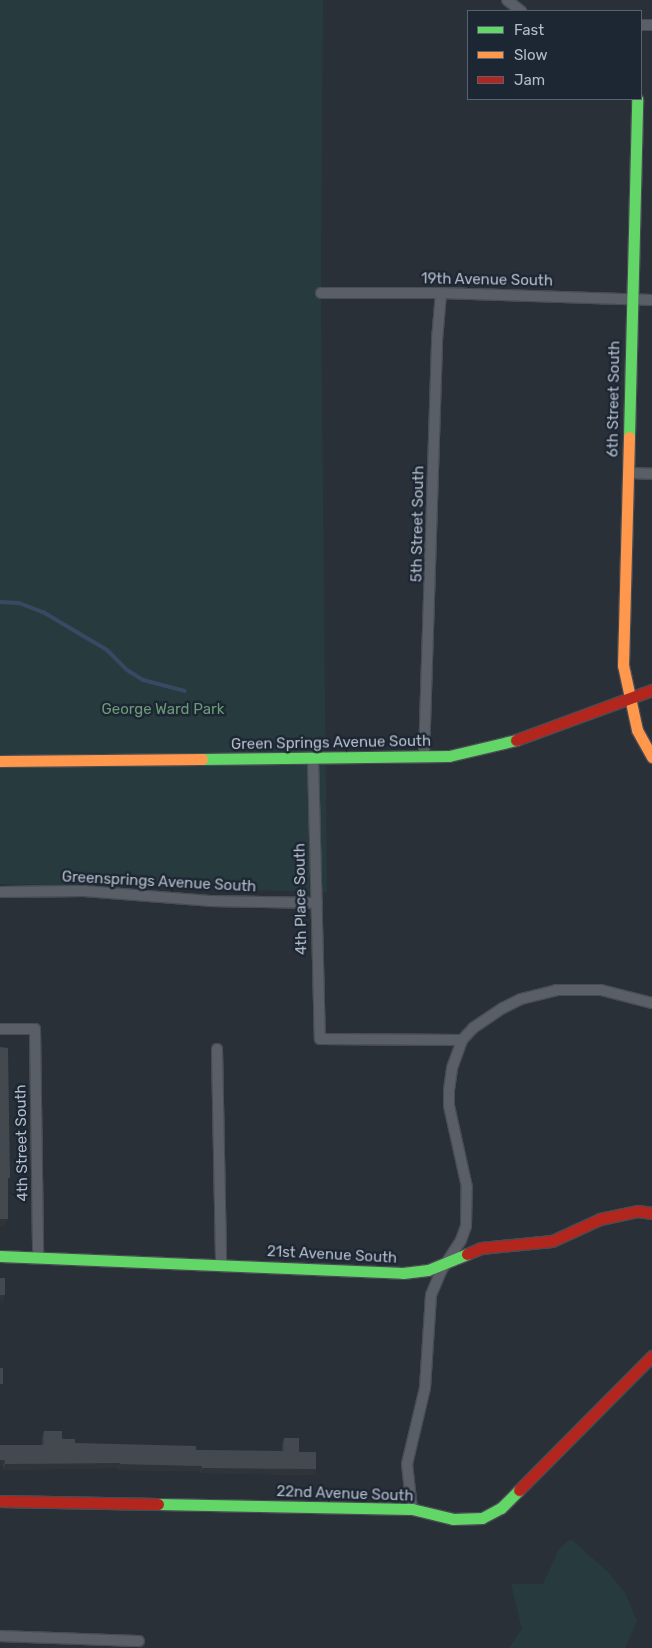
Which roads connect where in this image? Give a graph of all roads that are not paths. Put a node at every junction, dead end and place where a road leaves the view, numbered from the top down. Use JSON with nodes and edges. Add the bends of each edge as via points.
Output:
{"nodes":[{"id":1,"x":507,"y":0,"type":"edge"},
{"id":2,"x":521,"y":10,"type":"edge"},
{"id":3,"x":637,"y":100,"type":"edge"},
{"id":4,"x":321,"y":293,"type":"dead end"},
{"id":5,"x":441,"y":293,"type":"junction"},
{"id":6,"x":631,"y":298,"type":"junction"},
{"id":7,"x":652,"y":300,"type":"edge"},
{"id":8,"x":628,"y":473,"type":"junction"},
{"id":9,"x":652,"y":474,"type":"edge"},
{"id":10,"x":652,"y":690,"type":"edge"},
{"id":11,"x":629,"y":698,"type":"junction"},
{"id":12,"x":424,"y":756,"type":"junction"},
{"id":13,"x":652,"y":757,"type":"edge"},
{"id":14,"x":313,"y":758,"type":"junction"},
{"id":15,"x":0,"y":761,"type":"edge"},
{"id":16,"x":0,"y":892,"type":"edge"},
{"id":17,"x":316,"y":903,"type":"junction"},
{"id":18,"x":652,"y":1003,"type":"edge"},
{"id":19,"x":0,"y":1029,"type":"edge"},
{"id":20,"x":462,"y":1040,"type":"junction"},
{"id":21,"x":217,"y":1049,"type":"dead end"},
{"id":22,"x":652,"y":1213,"type":"edge"},
{"id":23,"x":0,"y":1256,"type":"edge"},
{"id":24,"x":38,"y":1256,"type":"junction"},
{"id":25,"x":448,"y":1262,"type":"junction"},
{"id":26,"x":221,"y":1265,"type":"junction"},
{"id":27,"x":652,"y":1356,"type":"edge"},
{"id":28,"x":0,"y":1501,"type":"edge"},
{"id":29,"x":412,"y":1509,"type":"junction"},
{"id":30,"x":0,"y":1636,"type":"edge"},
{"id":31,"x":139,"y":1641,"type":"dead end"}],
"edges":[{"from":1,"to":2,"type":"street"},
{"from":3,"to":6,"type":"street","name":"6th Street South"},
{"from":4,"to":5,"type":"street","name":"19th Avenue South"},
{"from":5,"to":6,"type":"street","name":"19th Avenue South"},
{"from":5,"to":12,"type":"street","name":"5th Street South"},
{"from":6,"to":7,"type":"street","name":"19th Avenue South"},
{"from":6,"to":8,"type":"street","name":"6th Street South"},
{"from":8,"to":9,"type":"street"},
{"from":8,"to":11,"type":"street","name":"6th Street South","via":[[623,665]]},
{"from":10,"to":11,"type":"street","name":"Green Springs Avenue South"},
{"from":11,"to":12,"type":"street","name":"Green Springs Avenue South","via":[[530,736],[456,755]]},
{"from":11,"to":13,"type":"street","name":"6th Street South","via":[[637,730]]},
{"from":12,"to":14,"type":"street","name":"Green Springs Avenue South"},
{"from":14,"to":15,"type":"street","name":"Green Springs Avenue South"},
{"from":14,"to":17,"type":"street","name":"4th Place South"},
{"from":16,"to":17,"type":"street","name":"Greensprings Avenue South","via":[[84,891],[210,901]]},
{"from":17,"to":20,"type":"street","name":"4th Place South","via":[[320,1039]]},
{"from":18,"to":20,"type":"street","via":[[601,990],[556,990],[503,1008],[473,1028]]},
{"from":19,"to":24,"type":"street","name":"4th Street South","via":[[36,1029]]},
{"from":20,"to":25,"type":"street","via":[[452,1068],[449,1098],[468,1199],[466,1226]]},
{"from":21,"to":26,"type":"street"},
{"from":22,"to":25,"type":"street","name":"21st Avenue South","via":[[638,1211],[600,1219],[552,1241],[482,1248]]},
{"from":23,"to":24,"type":"street","name":"21st Avenue South"},
{"from":24,"to":26,"type":"street","name":"21st Avenue South"},
{"from":25,"to":26,"type":"street","name":"21st Avenue South","via":[[428,1270],[403,1273]]},
{"from":25,"to":29,"type":"street","via":[[431,1295],[424,1396],[408,1450]]},
{"from":27,"to":29,"type":"street","name":"22nd Avenue South","via":[[501,1508],[482,1518],[453,1519]]},
{"from":28,"to":29,"type":"street","name":"22nd Avenue South"},
{"from":30,"to":31,"type":"street"}]}
